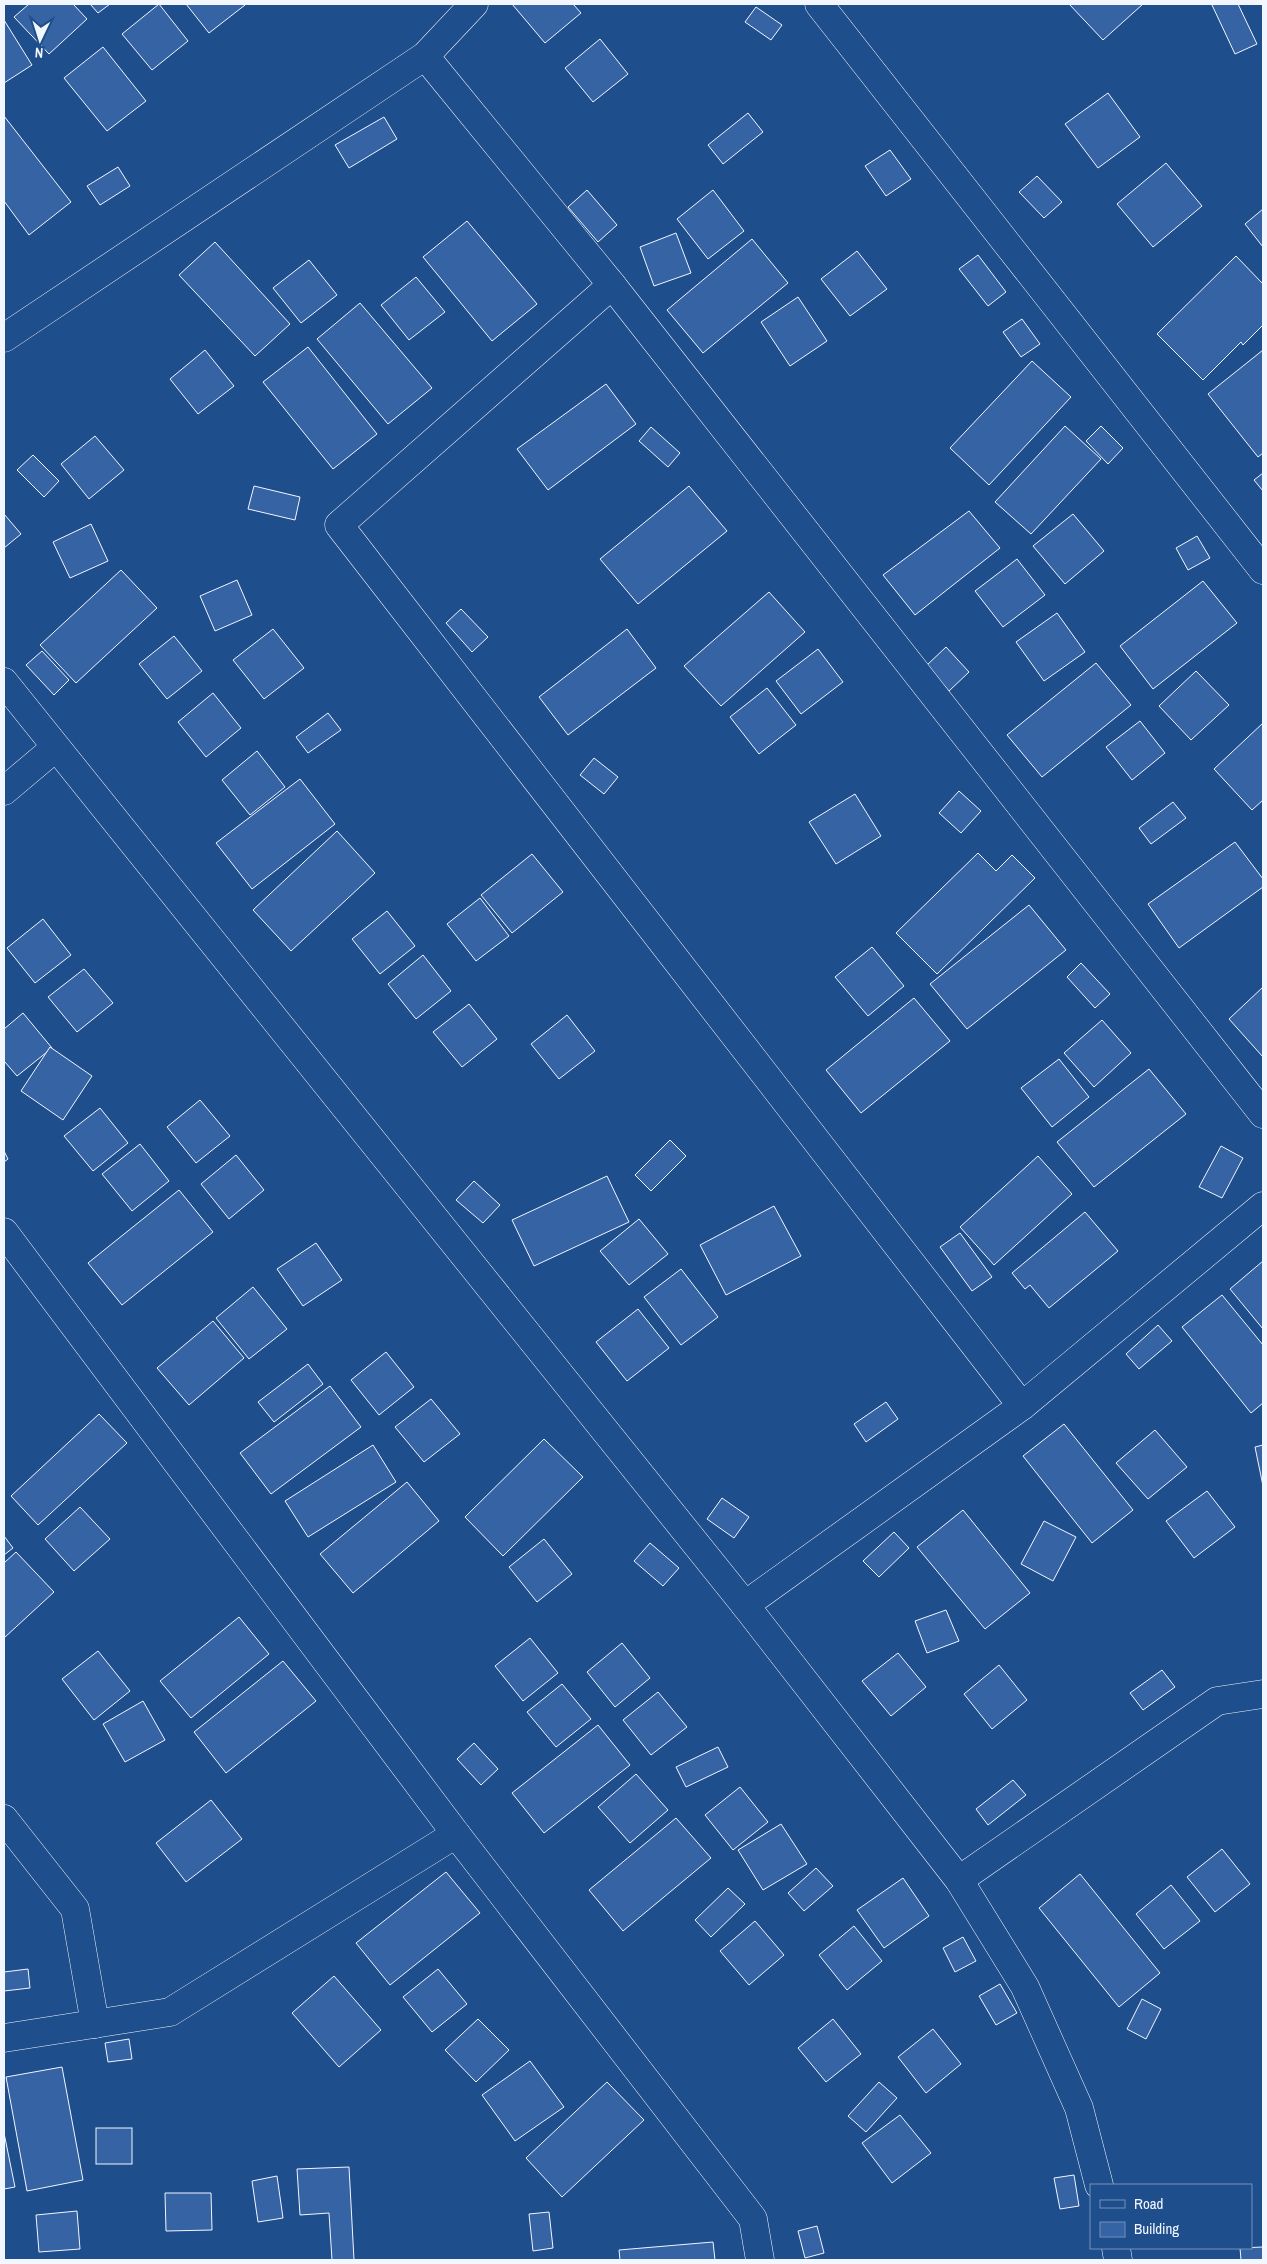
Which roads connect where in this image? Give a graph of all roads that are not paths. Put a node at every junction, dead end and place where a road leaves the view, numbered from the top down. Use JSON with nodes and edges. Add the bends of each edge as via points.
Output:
{"nodes":[{"id":1,"x":474,"y":4,"type":"edge"},
{"id":2,"x":819,"y":4,"type":"edge"},
{"id":3,"x":426,"y":56,"type":"junction"},
{"id":4,"x":612,"y":285,"type":"junction"},
{"id":5,"x":4,"y":338,"type":"edge"},
{"id":6,"x":1263,"y":570,"type":"edge"},
{"id":7,"x":4,"y":682,"type":"edge"},
{"id":8,"x":55,"y":748,"type":"junction"},
{"id":9,"x":4,"y":791,"type":"edge"},
{"id":10,"x":1263,"y":1114,"type":"edge"},
{"id":11,"x":1263,"y":1206,"type":"edge"},
{"id":12,"x":4,"y":1232,"type":"edge"},
{"id":13,"x":1022,"y":1406,"type":"junction"},
{"id":14,"x":745,"y":1605,"type":"junction"},
{"id":15,"x":1263,"y":1694,"type":"edge"},
{"id":16,"x":4,"y":1818,"type":"edge"},
{"id":17,"x":456,"y":1834,"type":"junction"},
{"id":18,"x":959,"y":1880,"type":"junction"},
{"id":19,"x":95,"y":2024,"type":"junction"},
{"id":20,"x":4,"y":2038,"type":"edge"},
{"id":21,"x":1099,"y":2184,"type":"edge"},
{"id":22,"x":760,"y":2260,"type":"edge"}],
"edges":[{"from":1,"to":3,"type":"street"},
{"from":2,"to":6,"type":"street"},
{"from":3,"to":4,"type":"street"},
{"from":3,"to":5,"type":"street"},
{"from":4,"to":10,"type":"street"},
{"from":4,"to":13,"type":"street","via":[[339,525]]},
{"from":7,"to":8,"type":"street"},
{"from":8,"to":9,"type":"street"},
{"from":8,"to":14,"type":"street"},
{"from":11,"to":13,"type":"street"},
{"from":12,"to":17,"type":"street"},
{"from":13,"to":14,"type":"street"},
{"from":14,"to":18,"type":"street"},
{"from":15,"to":18,"type":"street","via":[[1217,1701]]},
{"from":16,"to":19,"type":"street","via":[[75,1909]]},
{"from":17,"to":19,"type":"street","via":[[170,2012]]},
{"from":17,"to":22,"type":"street","via":[[753,2218]]},
{"from":18,"to":21,"type":"street","via":[[1025,1987],[1078,2108]]},
{"from":19,"to":20,"type":"street"}]}
